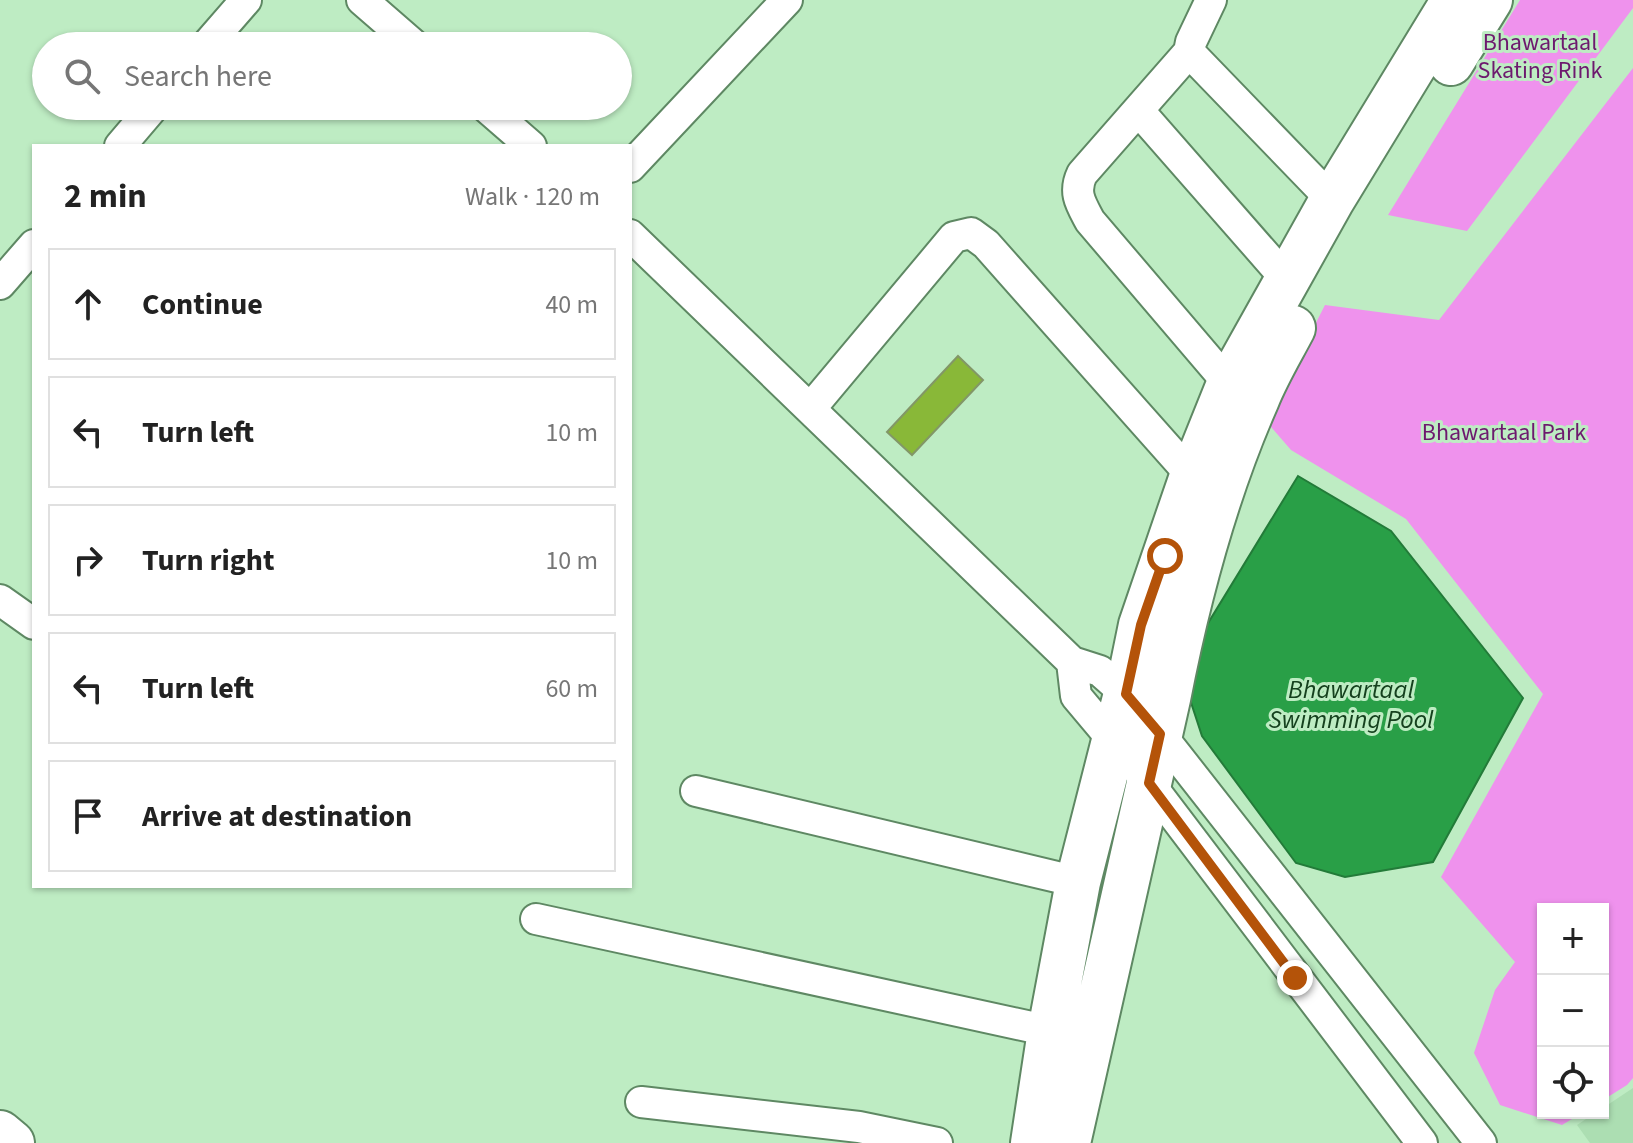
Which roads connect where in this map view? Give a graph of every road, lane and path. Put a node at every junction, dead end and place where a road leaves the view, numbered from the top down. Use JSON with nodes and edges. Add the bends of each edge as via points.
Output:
{"nodes":[{"id":1,"x":246,"y":0,"type":"edge"},
{"id":2,"x":362,"y":0,"type":"edge"},
{"id":3,"x":787,"y":0,"type":"edge"},
{"id":4,"x":1211,"y":0,"type":"edge"},
{"id":5,"x":1454,"y":0,"type":"edge"},
{"id":6,"x":1490,"y":0,"type":"edge"},
{"id":7,"x":218,"y":32,"type":"edge"},
{"id":8,"x":399,"y":32,"type":"edge"},
{"id":9,"x":1189,"y":52,"type":"junction"},
{"id":10,"x":1138,"y":110,"type":"junction"},
{"id":11,"x":142,"y":120,"type":"edge"},
{"id":12,"x":501,"y":120,"type":"edge"},
{"id":13,"x":122,"y":144,"type":"edge"},
{"id":14,"x":529,"y":144,"type":"edge"},
{"id":15,"x":632,"y":165,"type":"edge"},
{"id":16,"x":1332,"y":200,"type":"junction"},
{"id":17,"x":632,"y":237,"type":"edge"},
{"id":18,"x":32,"y":247,"type":"edge"},
{"id":19,"x":1287,"y":280,"type":"junction"},
{"id":20,"x":0,"y":284,"type":"edge"},
{"id":21,"x":1229,"y":384,"type":"junction"},
{"id":22,"x":810,"y":409,"type":"junction"},
{"id":23,"x":1205,"y":487,"type":"junction"},
{"id":24,"x":0,"y":600,"type":"edge"},
{"id":25,"x":32,"y":623,"type":"edge"},
{"id":26,"x":1072,"y":662,"type":"junction"},
{"id":27,"x":1126,"y":694,"type":"junction"},
{"id":28,"x":1160,"y":734,"type":"junction"},
{"id":29,"x":1113,"y":739,"type":"junction"},
{"id":30,"x":1149,"y":783,"type":"junction"},
{"id":31,"x":696,"y":791,"type":"dead end"},
{"id":32,"x":1078,"y":882,"type":"junction"},
{"id":33,"x":536,"y":919,"type":"dead end"},
{"id":34,"x":1050,"y":1031,"type":"junction"},
{"id":35,"x":641,"y":1102,"type":"dead end"},
{"id":36,"x":0,"y":1133,"type":"edge"},
{"id":37,"x":12,"y":1143,"type":"edge"},
{"id":38,"x":937,"y":1143,"type":"edge"},
{"id":39,"x":1033,"y":1143,"type":"edge"},
{"id":40,"x":1068,"y":1143,"type":"edge"},
{"id":41,"x":1422,"y":1143,"type":"edge"},
{"id":42,"x":1481,"y":1143,"type":"edge"}],
"edges":[{"from":1,"to":7,"type":"street"},
{"from":2,"to":8,"type":"street"},
{"from":3,"to":15,"type":"street"},
{"from":4,"to":9,"type":"street"},
{"from":5,"to":16,"type":"street"},
{"from":6,"to":23,"type":"street","via":[[1319,276]]},
{"from":9,"to":10,"type":"street"},
{"from":9,"to":16,"type":"street"},
{"from":10,"to":19,"type":"street"},
{"from":10,"to":21,"type":"street","via":[[1082,174],[1078,199],[1090,221]]},
{"from":11,"to":13,"type":"street"},
{"from":12,"to":14,"type":"street"},
{"from":16,"to":19,"type":"street"},
{"from":17,"to":22,"type":"street"},
{"from":18,"to":20,"type":"street"},
{"from":19,"to":21,"type":"street"},
{"from":21,"to":23,"type":"street"},
{"from":22,"to":23,"type":"street","via":[[954,237],[971,233]]},
{"from":22,"to":26,"type":"street"},
{"from":23,"to":27,"type":"street","via":[[1141,625]]},
{"from":23,"to":28,"type":"street"},
{"from":24,"to":25,"type":"street"},
{"from":26,"to":27,"type":"street","via":[[1100,671]]},
{"from":26,"to":29,"type":"street","via":[[1076,696]]},
{"from":27,"to":28,"type":"street"},
{"from":27,"to":29,"type":"street"},
{"from":28,"to":30,"type":"street"},
{"from":28,"to":42,"type":"street"},
{"from":29,"to":30,"type":"street"},
{"from":29,"to":32,"type":"street"},
{"from":30,"to":40,"type":"street"},
{"from":30,"to":41,"type":"street"},
{"from":31,"to":32,"type":"street"},
{"from":32,"to":34,"type":"street"},
{"from":33,"to":34,"type":"street"},
{"from":34,"to":39,"type":"street"},
{"from":35,"to":38,"type":"street","via":[[859,1127]]},
{"from":36,"to":37,"type":"street"}]}
